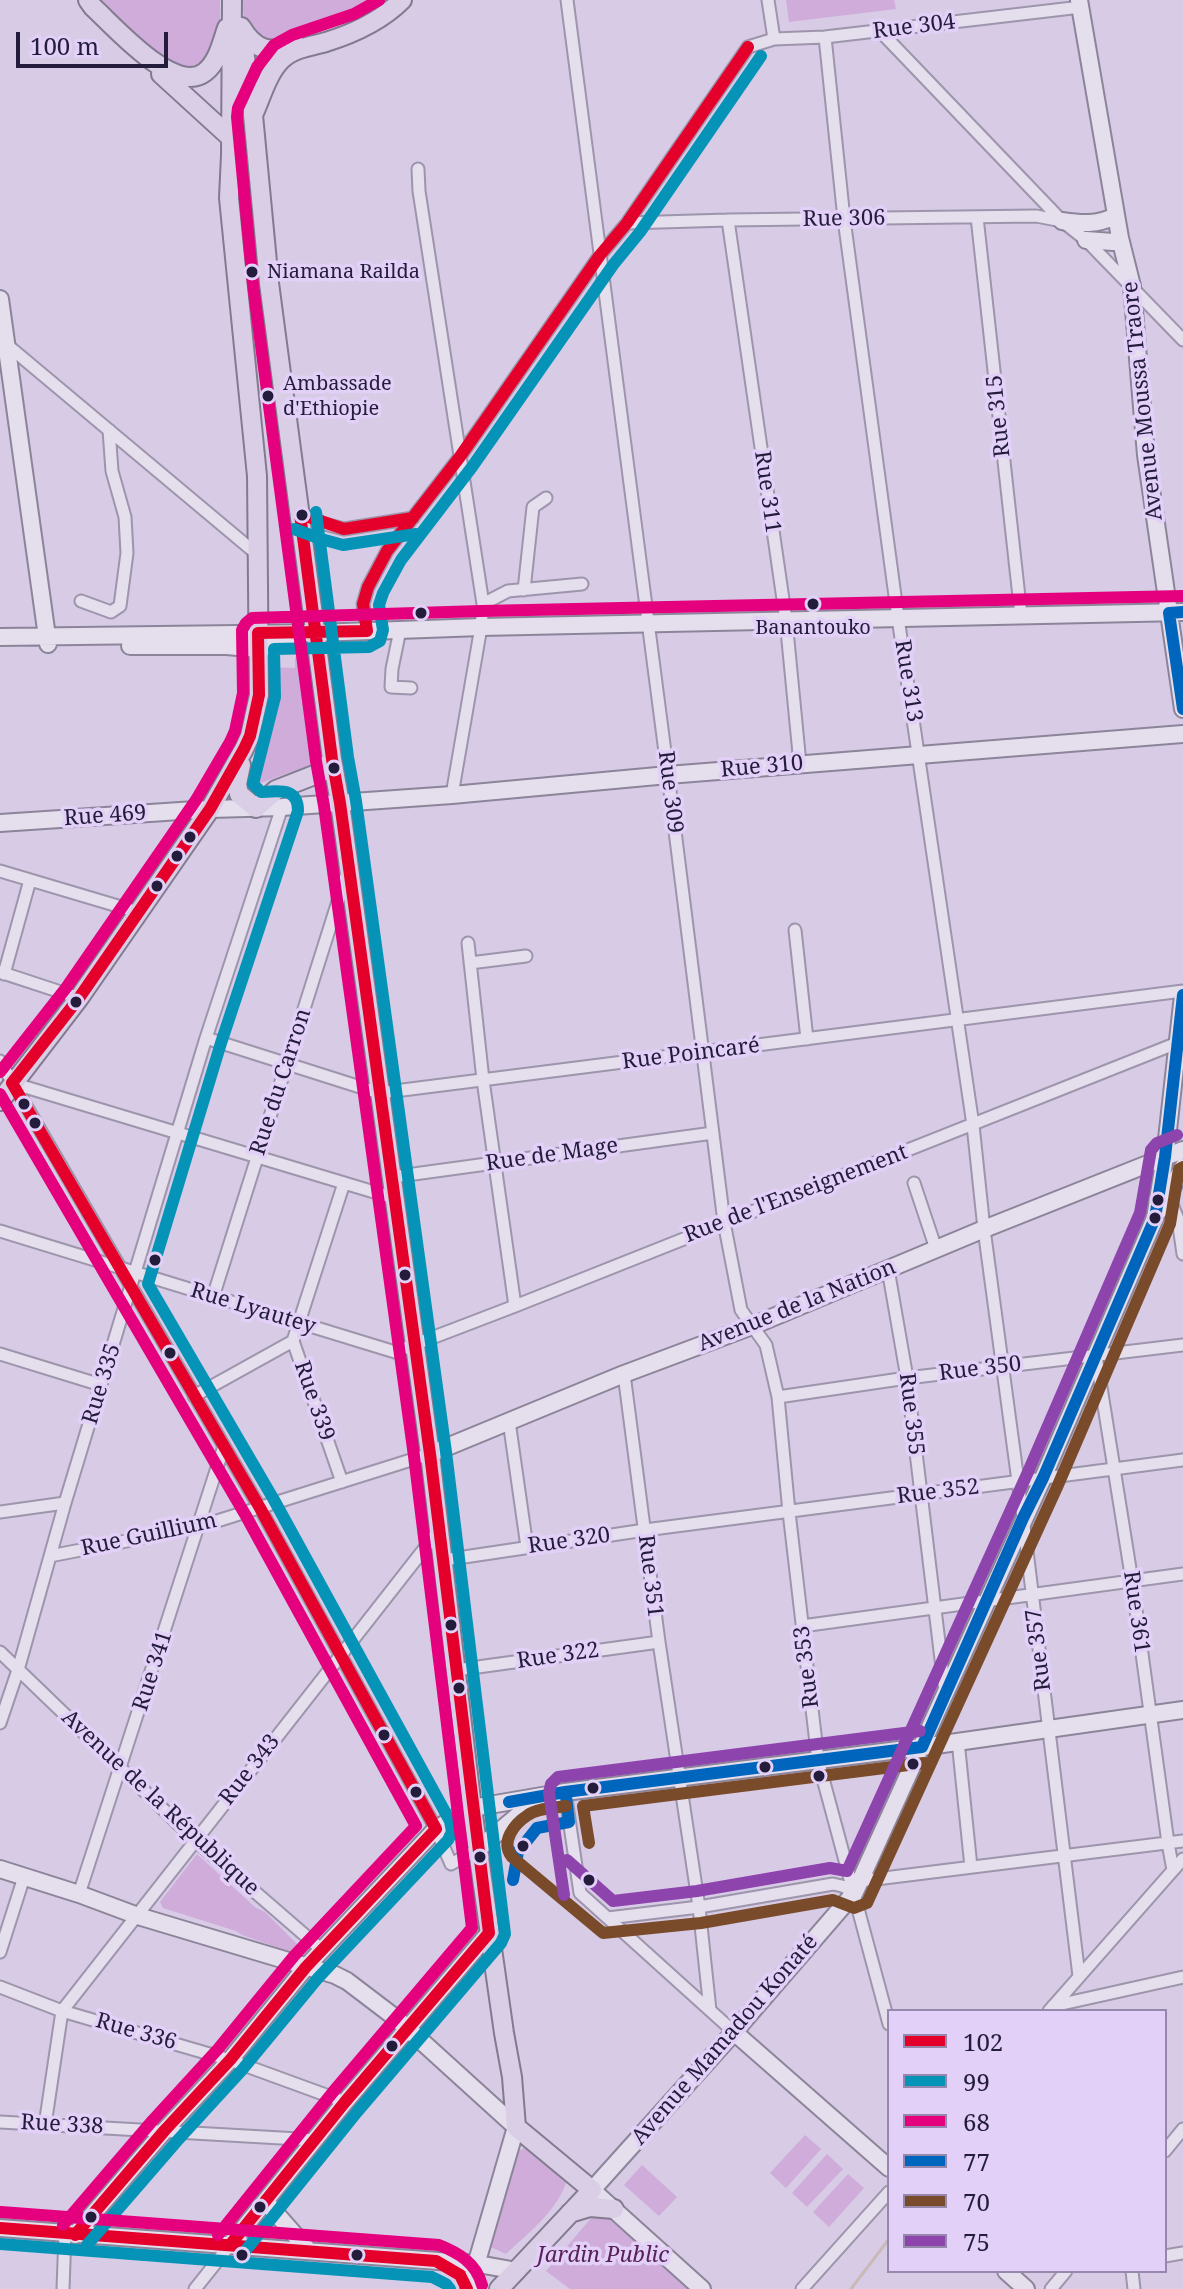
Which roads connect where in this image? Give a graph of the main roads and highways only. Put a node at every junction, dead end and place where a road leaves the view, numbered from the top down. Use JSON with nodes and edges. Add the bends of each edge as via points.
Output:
{"nodes":[{"id":1,"x":73,"y":0,"type":"edge"},
{"id":2,"x":88,"y":0,"type":"edge"},
{"id":3,"x":383,"y":0,"type":"edge"},
{"id":4,"x":402,"y":0,"type":"edge"},
{"id":5,"x":232,"y":5,"type":"edge"},
{"id":6,"x":241,"y":28,"type":"junction"},
{"id":7,"x":253,"y":115,"type":"junction"},
{"id":8,"x":230,"y":137,"type":"junction"},
{"id":9,"x":262,"y":216,"type":"junction"},
{"id":10,"x":230,"y":219,"type":"junction"},
{"id":11,"x":244,"y":749,"type":"junction"},
{"id":12,"x":332,"y":759,"type":"junction"},
{"id":13,"x":0,"y":1101,"type":"edge"},
{"id":14,"x":575,"y":2175,"type":"junction"},
{"id":15,"x":614,"y":2209,"type":"road end"},
{"id":16,"x":573,"y":2210,"type":"junction"},
{"id":17,"x":499,"y":2289,"type":"edge"}],
"edges":[{"from":1,"to":8,"type":"main road"},
{"from":2,"to":5,"type":"main road","via":[[155,63],[179,76],[199,76],[212,65]]},
{"from":3,"to":6,"type":"main road","via":[[361,21],[282,49],[263,49]]},
{"from":4,"to":7,"type":"main road","via":[[360,29],[284,57]]},
{"from":5,"to":6,"type":"main road"},
{"from":5,"to":8,"type":"main road"},
{"from":6,"to":7,"type":"main road"},
{"from":7,"to":9,"type":"main road"},
{"from":8,"to":10,"type":"main road"},
{"from":9,"to":10,"type":"main road"},
{"from":9,"to":12,"type":"main road"},
{"from":10,"to":11,"type":"main road","via":[[257,476],[259,695]]},
{"from":11,"to":12,"type":"main road","via":[[239,794],[256,808],[276,790],[322,772]]},
{"from":11,"to":13,"type":"main road","via":[[210,809],[79,998]]},
{"from":12,"to":14,"type":"main road","via":[[430,1454],[516,2127]]},
{"from":14,"to":16,"type":"main road"},
{"from":14,"to":16,"type":"main road","via":[[592,2190]]},
{"from":15,"to":16,"type":"main road"},
{"from":16,"to":17,"type":"main road"}]}
